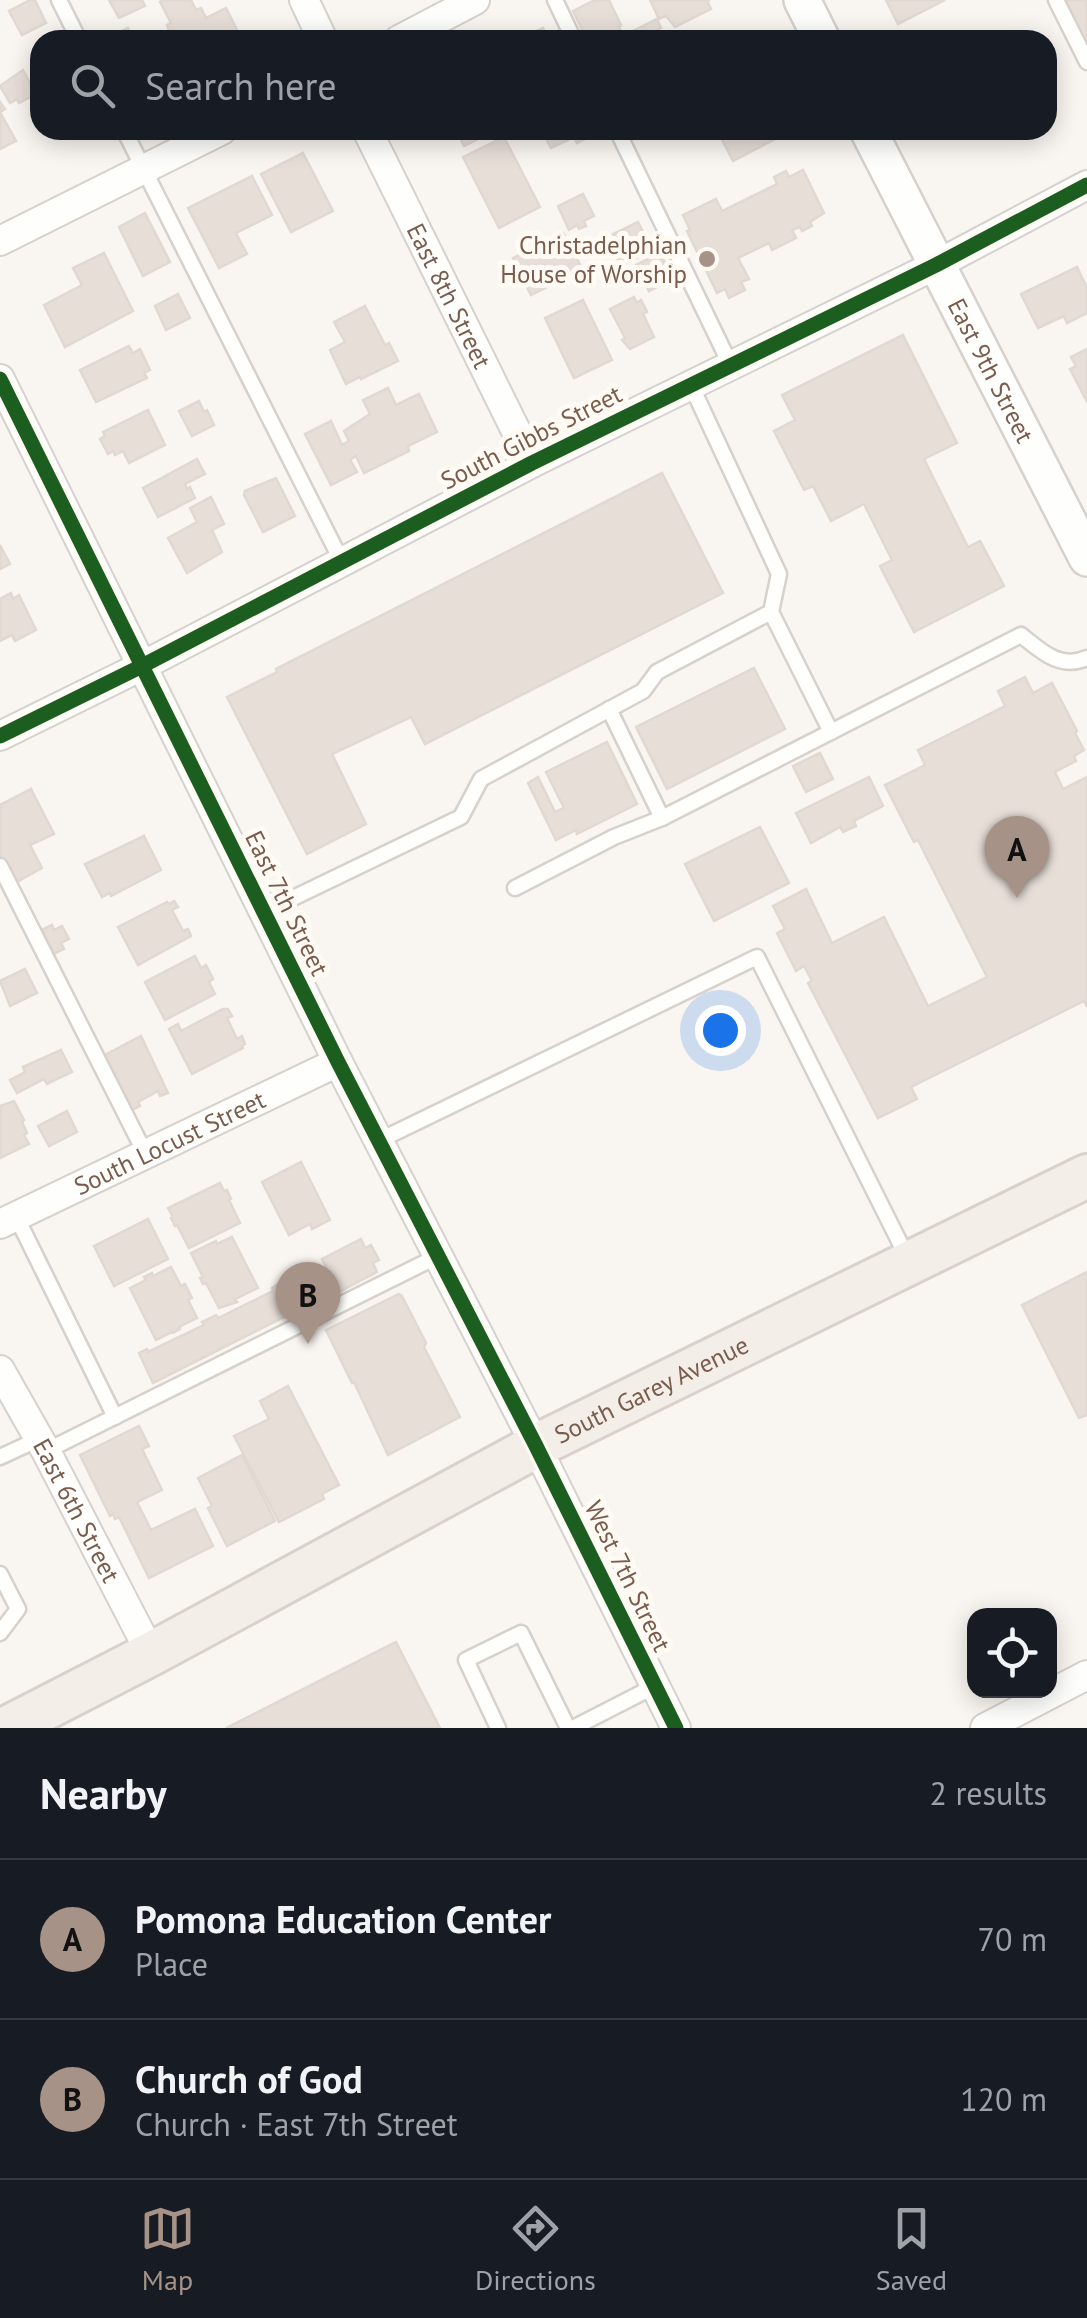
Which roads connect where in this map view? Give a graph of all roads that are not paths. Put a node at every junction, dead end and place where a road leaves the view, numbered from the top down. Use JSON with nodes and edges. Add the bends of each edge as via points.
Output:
{"nodes":[{"id":1,"x":59,"y":0,"type":"edge"},
{"id":2,"x":304,"y":0,"type":"edge"},
{"id":3,"x":475,"y":0,"type":"edge"},
{"id":4,"x":554,"y":0,"type":"edge"},
{"id":5,"x":802,"y":0,"type":"edge"},
{"id":6,"x":1056,"y":0,"type":"edge"},
{"id":7,"x":74,"y":30,"type":"edge"},
{"id":8,"x":318,"y":30,"type":"edge"},
{"id":9,"x":419,"y":30,"type":"edge"},
{"id":10,"x":569,"y":30,"type":"edge"},
{"id":11,"x":817,"y":30,"type":"edge"},
{"id":12,"x":1087,"y":62,"type":"edge"},
{"id":13,"x":129,"y":140,"type":"edge"},
{"id":14,"x":202,"y":140,"type":"edge"},
{"id":15,"x":373,"y":140,"type":"edge"},
{"id":16,"x":623,"y":140,"type":"edge"},
{"id":17,"x":873,"y":140,"type":"edge"},
{"id":18,"x":144,"y":169,"type":"junction"},
{"id":19,"x":1087,"y":186,"type":"edge"},
{"id":20,"x":0,"y":241,"type":"edge"},
{"id":21,"x":936,"y":266,"type":"junction"},
{"id":22,"x":732,"y":366,"type":"junction"},
{"id":23,"x":0,"y":378,"type":"edge"},
{"id":24,"x":691,"y":385,"type":"junction"},
{"id":25,"x":532,"y":463,"type":"junction"},
{"id":26,"x":1087,"y":558,"type":"edge"},
{"id":27,"x":342,"y":562,"type":"junction"},
{"id":28,"x":771,"y":612,"type":"junction"},
{"id":29,"x":1087,"y":658,"type":"edge"},
{"id":30,"x":142,"y":666,"type":"junction"},
{"id":31,"x":609,"y":709,"type":"junction"},
{"id":32,"x":831,"y":732,"type":"junction"},
{"id":33,"x":0,"y":736,"type":"edge"},
{"id":34,"x":662,"y":818,"type":"junction"},
{"id":35,"x":0,"y":866,"type":"edge"},
{"id":36,"x":515,"y":888,"type":"dead end"},
{"id":37,"x":264,"y":912,"type":"junction"},
{"id":38,"x":338,"y":1062,"type":"junction"},
{"id":39,"x":378,"y":1141,"type":"junction"},
{"id":40,"x":144,"y":1153,"type":"junction"},
{"id":41,"x":1087,"y":1176,"type":"edge"},
{"id":42,"x":8,"y":1220,"type":"edge"},
{"id":43,"x":438,"y":1256,"type":"junction"},
{"id":44,"x":910,"y":1263,"type":"junction"},
{"id":45,"x":0,"y":1370,"type":"edge"},
{"id":46,"x":115,"y":1416,"type":"junction"},
{"id":47,"x":42,"y":1445,"type":"junction"},
{"id":48,"x":536,"y":1446,"type":"junction"},
{"id":49,"x":0,"y":1458,"type":"edge"},
{"id":50,"x":0,"y":1574,"type":"edge"},
{"id":51,"x":0,"y":1632,"type":"edge"},
{"id":52,"x":151,"y":1654,"type":"junction"},
{"id":53,"x":1087,"y":1675,"type":"edge"},
{"id":54,"x":655,"y":1686,"type":"junction"},
{"id":55,"x":7,"y":1728,"type":"edge"},
{"id":56,"x":498,"y":1728,"type":"edge"},
{"id":57,"x":571,"y":1728,"type":"edge"},
{"id":58,"x":676,"y":1728,"type":"edge"},
{"id":59,"x":984,"y":1728,"type":"edge"}],
"edges":[{"from":1,"to":7,"type":"lane"},
{"from":2,"to":8,"type":"street"},
{"from":3,"to":9,"type":"street"},
{"from":4,"to":10,"type":"lane"},
{"from":5,"to":11,"type":"street"},
{"from":6,"to":12,"type":"lane"},
{"from":13,"to":18,"type":"lane"},
{"from":14,"to":18,"type":"street"},
{"from":15,"to":25,"type":"street","name":"East 8th Street"},
{"from":16,"to":22,"type":"lane"},
{"from":17,"to":21,"type":"street","name":"East 9th Street"},
{"from":18,"to":20,"type":"street"},
{"from":18,"to":27,"type":"lane"},
{"from":19,"to":21,"type":"street","name":"South Gibbs Street"},
{"from":21,"to":22,"type":"street","name":"South Gibbs Street"},
{"from":21,"to":26,"type":"street","name":"East 9th Street"},
{"from":22,"to":24,"type":"street","name":"South Gibbs Street"},
{"from":23,"to":30,"type":"street","name":"East 7th Street"},
{"from":24,"to":25,"type":"street","name":"South Gibbs Street"},
{"from":24,"to":28,"type":"lane","via":[[779,574]]},
{"from":25,"to":27,"type":"street","name":"South Gibbs Street"},
{"from":27,"to":30,"type":"street","name":"South Gibbs Street"},
{"from":28,"to":31,"type":"lane","via":[[657,672],[643,690]]},
{"from":28,"to":32,"type":"lane"},
{"from":29,"to":32,"type":"lane","via":[[1074,664],[1051,659],[1020,635]]},
{"from":30,"to":33,"type":"street","name":"South Gibbs Street"},
{"from":30,"to":37,"type":"street","name":"East 7th Street"},
{"from":31,"to":34,"type":"lane"},
{"from":31,"to":37,"type":"lane","via":[[482,779],[461,816]]},
{"from":32,"to":34,"type":"lane"},
{"from":34,"to":36,"type":"lane"},
{"from":35,"to":40,"type":"lane"},
{"from":37,"to":38,"type":"street","name":"East 7th Street"},
{"from":38,"to":39,"type":"street","name":"East 7th Street"},
{"from":38,"to":40,"type":"street","name":"South Locust Street"},
{"from":39,"to":43,"type":"street","name":"East 7th Street"},
{"from":39,"to":44,"type":"lane","via":[[757,957]]},
{"from":40,"to":42,"type":"street","name":"South Locust Street"},
{"from":41,"to":44,"type":"main road","name":"South Garey Avenue"},
{"from":42,"to":46,"type":"lane"},
{"from":43,"to":46,"type":"lane"},
{"from":43,"to":48,"type":"street","name":"East 7th Street"},
{"from":44,"to":48,"type":"main road","name":"South Garey Avenue"},
{"from":45,"to":47,"type":"street","name":"East 6th Street"},
{"from":46,"to":47,"type":"lane"},
{"from":47,"to":49,"type":"lane"},
{"from":47,"to":52,"type":"street","name":"East 6th Street"},
{"from":48,"to":52,"type":"main road","name":"South Garey Avenue"},
{"from":48,"to":54,"type":"street","name":"West 7th Street"},
{"from":50,"to":51,"type":"lane","via":[[18,1609]]},
{"from":52,"to":55,"type":"main road","name":"South Garey Avenue"},
{"from":53,"to":59,"type":"street"},
{"from":54,"to":57,"type":"lane"},
{"from":54,"to":58,"type":"street","name":"West 7th Street"},
{"from":56,"to":57,"type":"lane","via":[[466,1660],[521,1633]]}]}
